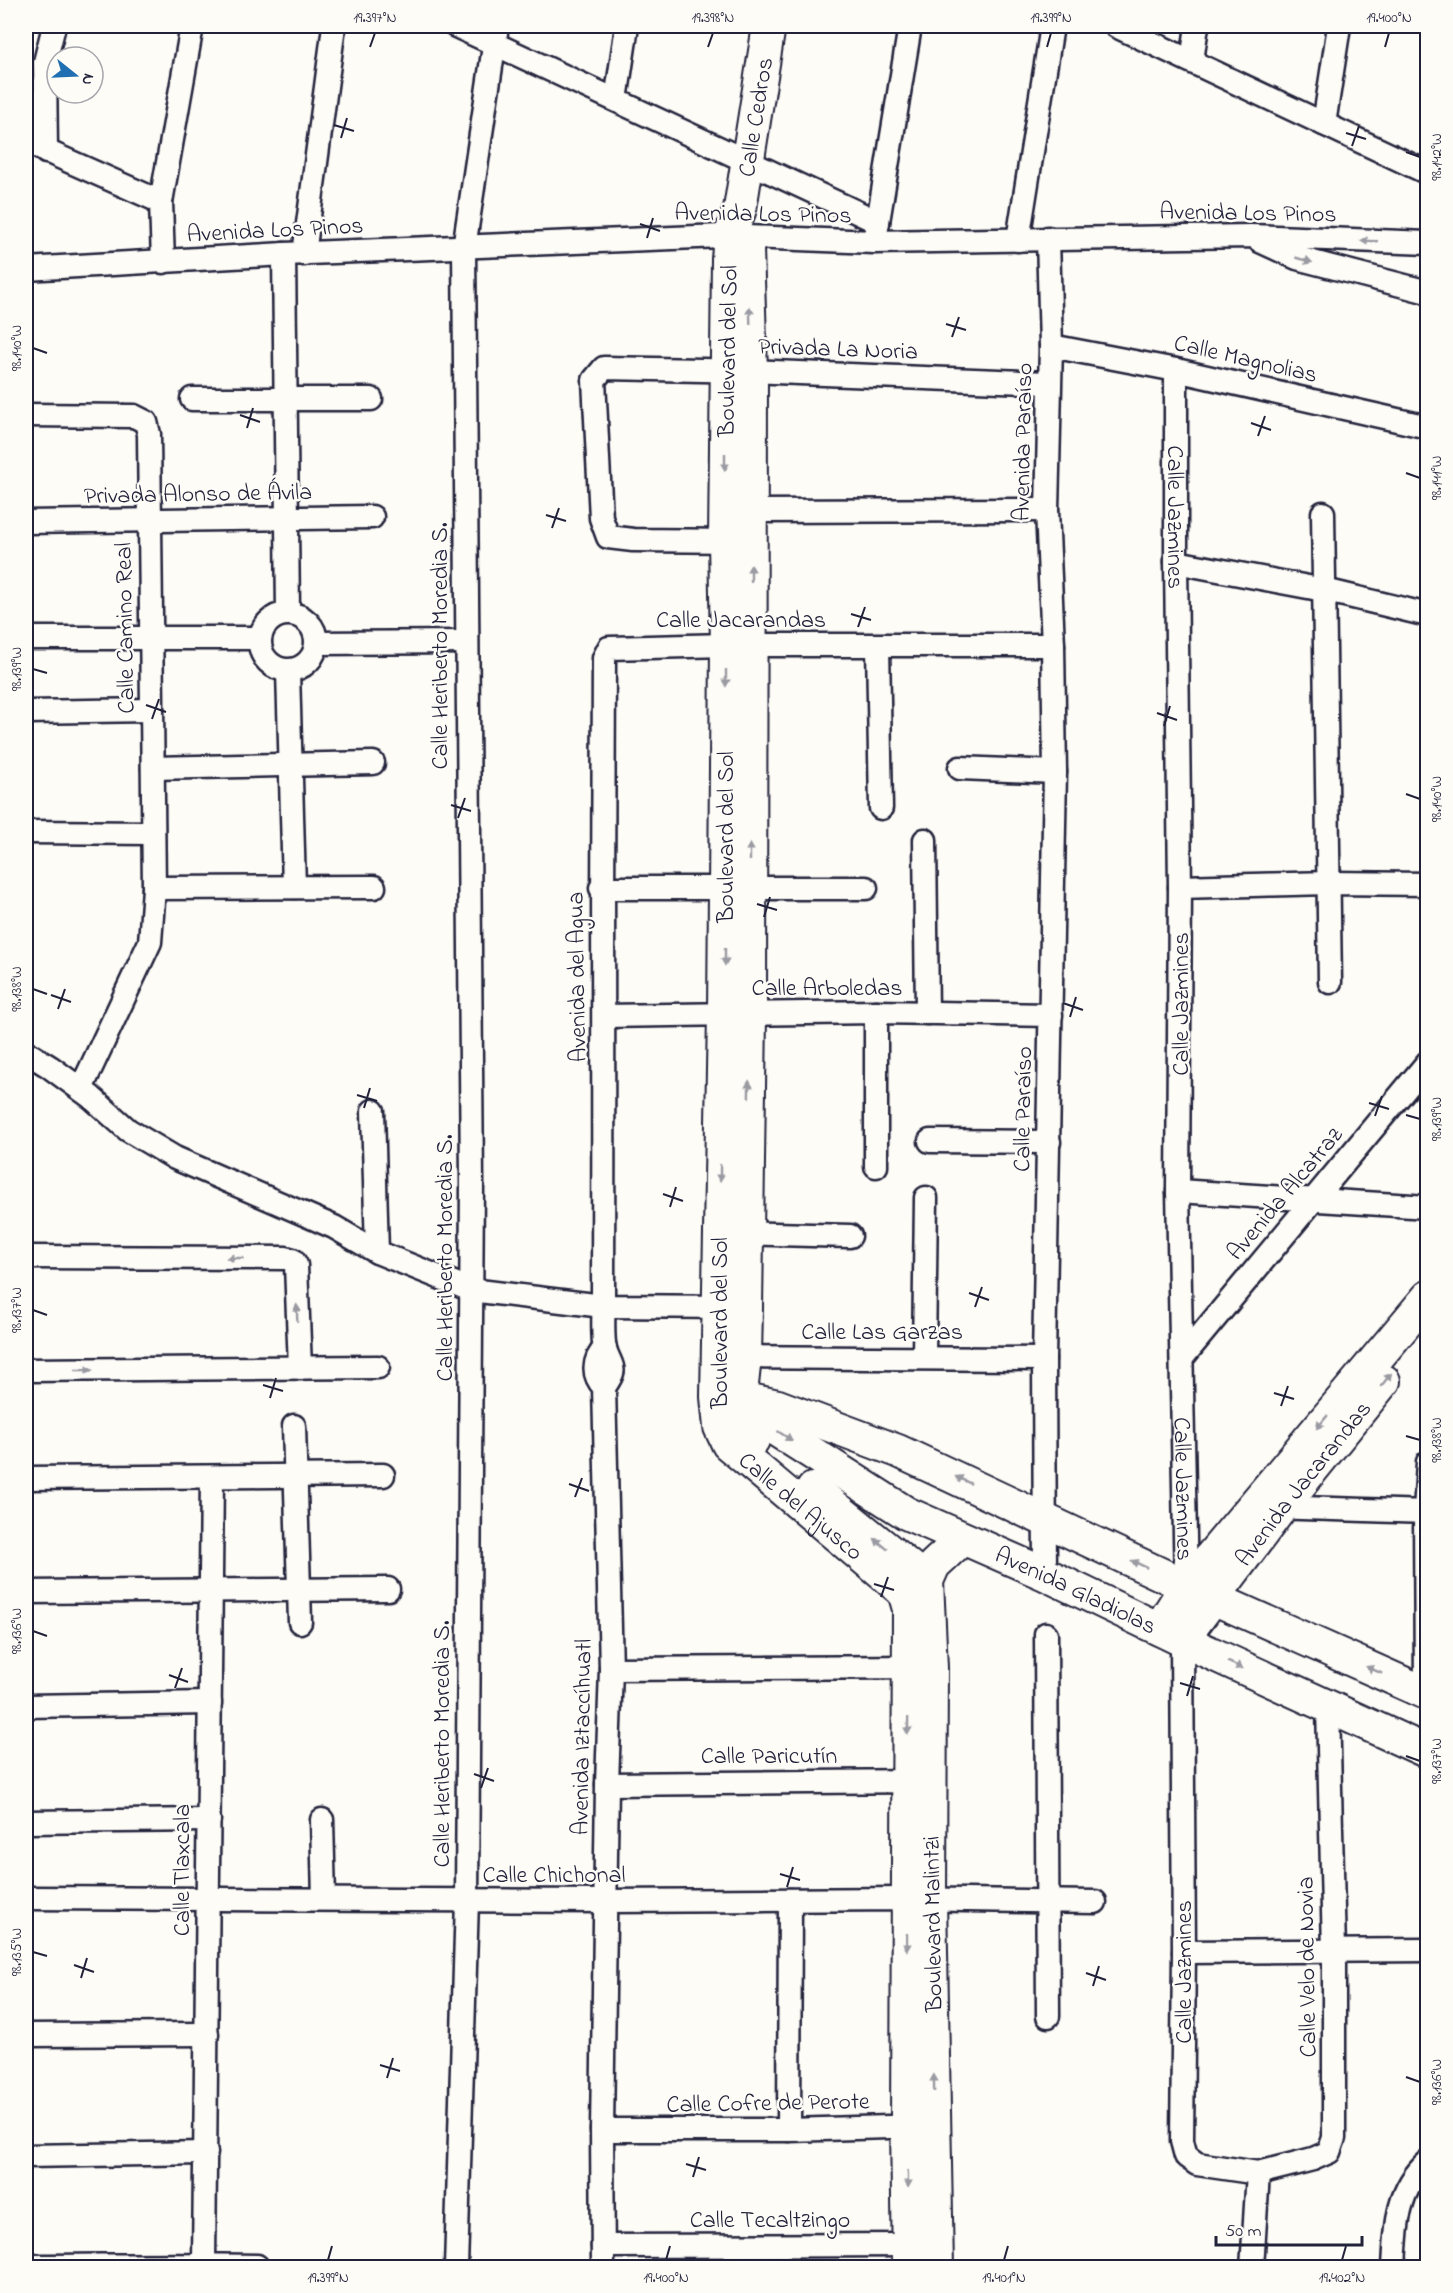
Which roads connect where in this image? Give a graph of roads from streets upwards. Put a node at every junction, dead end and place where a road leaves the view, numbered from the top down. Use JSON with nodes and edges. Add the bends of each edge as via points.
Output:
{"nodes":[{"id":1,"x":54,"y":26,"type":"edge"},
{"id":2,"x":192,"y":26,"type":"edge"},
{"id":3,"x":334,"y":26,"type":"edge"},
{"id":4,"x":456,"y":26,"type":"edge"},
{"id":5,"x":627,"y":26,"type":"edge"},
{"id":6,"x":769,"y":26,"type":"edge"},
{"id":7,"x":910,"y":26,"type":"edge"},
{"id":8,"x":1052,"y":26,"type":"edge"},
{"id":9,"x":1116,"y":26,"type":"edge"},
{"id":10,"x":1197,"y":26,"type":"edge"},
{"id":11,"x":1339,"y":26,"type":"edge"},
{"id":12,"x":496,"y":34,"type":"edge"},
{"id":13,"x":1192,"y":61,"type":"junction"},
{"id":14,"x":616,"y":100,"type":"junction"},
{"id":15,"x":1323,"y":124,"type":"junction"},
{"id":16,"x":26,"y":141,"type":"edge"},
{"id":17,"x":46,"y":152,"type":"junction"},
{"id":18,"x":747,"y":162,"type":"junction"},
{"id":19,"x":1428,"y":173,"type":"edge"},
{"id":20,"x":161,"y":202,"type":"junction"},
{"id":21,"x":739,"y":227,"type":"junction"},
{"id":22,"x":876,"y":232,"type":"junction"},
{"id":23,"x":1251,"y":236,"type":"junction"},
{"id":24,"x":1048,"y":238,"type":"junction"},
{"id":25,"x":1018,"y":240,"type":"junction"},
{"id":26,"x":1428,"y":243,"type":"edge"},
{"id":27,"x":464,"y":248,"type":"junction"},
{"id":28,"x":294,"y":254,"type":"junction"},
{"id":29,"x":163,"y":262,"type":"junction"},
{"id":30,"x":26,"y":269,"type":"edge"},
{"id":31,"x":1428,"y":292,"type":"edge"},
{"id":32,"x":1051,"y":346,"type":"junction"},
{"id":33,"x":1176,"y":370,"type":"junction"},
{"id":34,"x":738,"y":371,"type":"junction"},
{"id":35,"x":1049,"y":383,"type":"junction"},
{"id":36,"x":192,"y":399,"type":"dead end"},
{"id":37,"x":286,"y":399,"type":"junction"},
{"id":38,"x":371,"y":399,"type":"dead end"},
{"id":39,"x":26,"y":416,"type":"edge"},
{"id":40,"x":1428,"y":428,"type":"edge"},
{"id":41,"x":1047,"y":510,"type":"junction"},
{"id":42,"x":1323,"y":513,"type":"dead end"},
{"id":43,"x":372,"y":517,"type":"dead end"},
{"id":44,"x":287,"y":519,"type":"junction"},
{"id":45,"x":150,"y":520,"type":"junction"},
{"id":46,"x":26,"y":522,"type":"edge"},
{"id":47,"x":742,"y":531,"type":"junction"},
{"id":48,"x":1176,"y":562,"type":"junction"},
{"id":49,"x":1324,"y":590,"type":"junction"},
{"id":50,"x":288,"y":612,"type":"junction"},
{"id":51,"x":1428,"y":615,"type":"edge"},
{"id":52,"x":26,"y":638,"type":"edge"},
{"id":53,"x":151,"y":638,"type":"junction"},
{"id":54,"x":259,"y":638,"type":"junction"},
{"id":55,"x":466,"y":642,"type":"junction"},
{"id":56,"x":317,"y":643,"type":"junction"},
{"id":57,"x":739,"y":645,"type":"junction"},
{"id":58,"x":1053,"y":645,"type":"junction"},
{"id":59,"x":878,"y":646,"type":"junction"},
{"id":60,"x":609,"y":648,"type":"joint"},
{"id":61,"x":288,"y":671,"type":"junction"},
{"id":62,"x":152,"y":710,"type":"junction"},
{"id":63,"x":26,"y":712,"type":"edge"},
{"id":64,"x":373,"y":763,"type":"dead end"},
{"id":65,"x":290,"y":765,"type":"junction"},
{"id":66,"x":153,"y":768,"type":"junction"},
{"id":67,"x":960,"y":768,"type":"dead end"},
{"id":68,"x":1054,"y":772,"type":"junction"},
{"id":69,"x":881,"y":808,"type":"dead end"},
{"id":70,"x":26,"y":832,"type":"edge"},
{"id":71,"x":153,"y":833,"type":"junction"},
{"id":72,"x":925,"y":840,"type":"dead end"},
{"id":73,"x":1329,"y":883,"type":"junction"},
{"id":74,"x":1428,"y":884,"type":"edge"},
{"id":75,"x":374,"y":886,"type":"dead end"},
{"id":76,"x":294,"y":887,"type":"junction"},
{"id":77,"x":738,"y":887,"type":"junction"},
{"id":78,"x":1180,"y":887,"type":"junction"},
{"id":79,"x":154,"y":888,"type":"junction"},
{"id":80,"x":601,"y":888,"type":"junction"},
{"id":81,"x":866,"y":888,"type":"dead end"},
{"id":82,"x":1330,"y":982,"type":"dead end"},
{"id":83,"x":876,"y":1012,"type":"junction"},
{"id":84,"x":927,"y":1013,"type":"junction"},
{"id":85,"x":737,"y":1014,"type":"junction"},
{"id":86,"x":1051,"y":1015,"type":"junction"},
{"id":87,"x":604,"y":1016,"type":"junction"},
{"id":88,"x":26,"y":1052,"type":"edge"},
{"id":89,"x":1428,"y":1062,"type":"edge"},
{"id":90,"x":81,"y":1089,"type":"junction"},
{"id":91,"x":373,"y":1112,"type":"dead end"},
{"id":92,"x":930,"y":1141,"type":"dead end"},
{"id":93,"x":1049,"y":1142,"type":"junction"},
{"id":94,"x":876,"y":1166,"type":"dead end"},
{"id":95,"x":1178,"y":1191,"type":"junction"},
{"id":96,"x":926,"y":1198,"type":"dead end"},
{"id":97,"x":1314,"y":1198,"type":"junction"},
{"id":98,"x":1428,"y":1207,"type":"edge"},
{"id":99,"x":733,"y":1233,"type":"junction"},
{"id":100,"x":850,"y":1236,"type":"dead end"},
{"id":101,"x":377,"y":1252,"type":"junction"},
{"id":102,"x":26,"y":1257,"type":"edge"},
{"id":103,"x":471,"y":1290,"type":"junction"},
{"id":104,"x":603,"y":1306,"type":"junction"},
{"id":105,"x":733,"y":1307,"type":"junction"},
{"id":106,"x":1424,"y":1313,"type":"edge"},
{"id":107,"x":732,"y":1357,"type":"junction"},
{"id":108,"x":924,"y":1357,"type":"junction"},
{"id":109,"x":1182,"y":1358,"type":"junction"},
{"id":110,"x":1044,"y":1359,"type":"junction"},
{"id":111,"x":378,"y":1367,"type":"dead end"},
{"id":112,"x":300,"y":1368,"type":"junction"},
{"id":113,"x":26,"y":1370,"type":"edge"},
{"id":114,"x":729,"y":1398,"type":"junction"},
{"id":115,"x":294,"y":1426,"type":"dead end"},
{"id":116,"x":724,"y":1438,"type":"joint"},
{"id":117,"x":898,"y":1451,"type":"junction"},
{"id":118,"x":1428,"y":1462,"type":"edge"},
{"id":119,"x":383,"y":1475,"type":"dead end"},
{"id":120,"x":295,"y":1476,"type":"junction"},
{"id":121,"x":212,"y":1477,"type":"junction"},
{"id":122,"x":26,"y":1478,"type":"edge"},
{"id":123,"x":878,"y":1496,"type":"junction"},
{"id":124,"x":1267,"y":1507,"type":"junction"},
{"id":125,"x":1426,"y":1512,"type":"edge"},
{"id":126,"x":1044,"y":1519,"type":"junction"},
{"id":127,"x":962,"y":1539,"type":"junction"},
{"id":128,"x":1045,"y":1574,"type":"junction"},
{"id":129,"x":927,"y":1581,"type":"junction"},
{"id":130,"x":388,"y":1588,"type":"dead end"},
{"id":131,"x":299,"y":1590,"type":"junction"},
{"id":132,"x":211,"y":1591,"type":"junction"},
{"id":133,"x":26,"y":1592,"type":"edge"},
{"id":134,"x":1200,"y":1592,"type":"junction"},
{"id":135,"x":300,"y":1622,"type":"dead end"},
{"id":136,"x":1046,"y":1634,"type":"dead end"},
{"id":137,"x":1170,"y":1635,"type":"junction"},
{"id":138,"x":920,"y":1667,"type":"junction"},
{"id":139,"x":611,"y":1669,"type":"junction"},
{"id":140,"x":1427,"y":1694,"type":"edge"},
{"id":141,"x":210,"y":1703,"type":"junction"},
{"id":142,"x":26,"y":1706,"type":"edge"},
{"id":143,"x":1328,"y":1707,"type":"junction"},
{"id":144,"x":1428,"y":1752,"type":"edge"},
{"id":145,"x":919,"y":1781,"type":"junction"},
{"id":146,"x":607,"y":1784,"type":"junction"},
{"id":147,"x":208,"y":1820,"type":"junction"},
{"id":148,"x":322,"y":1820,"type":"dead end"},
{"id":149,"x":26,"y":1822,"type":"edge"},
{"id":150,"x":26,"y":1898,"type":"edge"},
{"id":151,"x":208,"y":1899,"type":"junction"},
{"id":152,"x":324,"y":1899,"type":"junction"},
{"id":153,"x":790,"y":1899,"type":"junction"},
{"id":154,"x":919,"y":1899,"type":"junction"},
{"id":155,"x":467,"y":1900,"type":"junction"},
{"id":156,"x":607,"y":1901,"type":"junction"},
{"id":157,"x":1047,"y":1902,"type":"junction"},
{"id":158,"x":1095,"y":1902,"type":"dead end"},
{"id":159,"x":1428,"y":1950,"type":"edge"},
{"id":160,"x":1334,"y":1951,"type":"junction"},
{"id":161,"x":1184,"y":1952,"type":"junction"},
{"id":162,"x":1048,"y":2016,"type":"dead end"},
{"id":163,"x":207,"y":2034,"type":"junction"},
{"id":164,"x":26,"y":2035,"type":"edge"},
{"id":165,"x":921,"y":2126,"type":"junction"},
{"id":166,"x":602,"y":2130,"type":"junction"},
{"id":167,"x":789,"y":2130,"type":"junction"},
{"id":168,"x":206,"y":2153,"type":"junction"},
{"id":169,"x":26,"y":2156,"type":"edge"},
{"id":170,"x":1428,"y":2162,"type":"edge"},
{"id":171,"x":1258,"y":2173,"type":"junction"},
{"id":172,"x":923,"y":2256,"type":"edge"},
{"id":173,"x":603,"y":2257,"type":"edge"},
{"id":174,"x":204,"y":2264,"type":"junction"},
{"id":175,"x":26,"y":2266,"type":"edge"},
{"id":176,"x":256,"y":2266,"type":"edge"},
{"id":177,"x":168,"y":2267,"type":"edge"},
{"id":178,"x":456,"y":2268,"type":"edge"},
{"id":179,"x":1252,"y":2268,"type":"edge"},
{"id":180,"x":1394,"y":2268,"type":"edge"}],
"edges":[{"from":1,"to":17,"type":"street","via":[[45,62]]},
{"from":2,"to":20,"type":"street"},
{"from":3,"to":28,"type":"street"},
{"from":4,"to":12,"type":"street"},
{"from":5,"to":14,"type":"street"},
{"from":6,"to":18,"type":"street","name":"Calle Cedros"},
{"from":7,"to":22,"type":"street"},
{"from":8,"to":25,"type":"street"},
{"from":9,"to":13,"type":"street"},
{"from":10,"to":13,"type":"street"},
{"from":11,"to":15,"type":"street"},
{"from":12,"to":14,"type":"street"},
{"from":12,"to":27,"type":"street","name":"Calle Heriberto Moredia S."},
{"from":13,"to":15,"type":"street"},
{"from":14,"to":18,"type":"street"},
{"from":15,"to":19,"type":"street"},
{"from":16,"to":17,"type":"street"},
{"from":17,"to":20,"type":"street"},
{"from":18,"to":21,"type":"street","name":"Calle Cedros"},
{"from":18,"to":22,"type":"street"},
{"from":20,"to":29,"type":"street"},
{"from":21,"to":22,"type":"street","name":"Avenida Los Pinos"},
{"from":21,"to":27,"type":"street","name":"Avenida Los Pinos"},
{"from":21,"to":34,"type":"street","name":"Boulevard del Sol"},
{"from":22,"to":25,"type":"street","name":"Avenida Los Pinos"},
{"from":23,"to":24,"type":"street","name":"Avenida Los Pinos"},
{"from":26,"to":23,"type":"street","name":"Avenida Los Pinos","one_way":true},
{"from":23,"to":31,"type":"street","one_way":true,"via":[[1297,258]]},
{"from":24,"to":25,"type":"street","name":"Avenida Los Pinos"},
{"from":24,"to":32,"type":"street","name":"Avenida Paraíso"},
{"from":27,"to":28,"type":"street","name":"Avenida Los Pinos"},
{"from":27,"to":55,"type":"street","name":"Calle Heriberto Moredia S."},
{"from":28,"to":29,"type":"street","name":"Avenida Los Pinos"},
{"from":28,"to":37,"type":"street"},
{"from":29,"to":30,"type":"street","name":"Avenida Los Pinos"},
{"from":32,"to":33,"type":"street","name":"Calle Magnolias"},
{"from":32,"to":35,"type":"street","name":"Avenida Paraíso"},
{"from":33,"to":40,"type":"street","name":"Calle Magnolias"},
{"from":33,"to":48,"type":"street","name":"Calle Jazmines"},
{"from":34,"to":35,"type":"street","name":"Privada La Noria"},
{"from":34,"to":47,"type":"street","name":"Boulevard del Sol"},
{"from":34,"to":47,"type":"street","name":"Privada La Noria","via":[[604,368],[594,380],[601,519],[608,537],[633,540]]},
{"from":35,"to":41,"type":"street","name":"Avenida Paraíso"},
{"from":36,"to":37,"type":"street"},
{"from":37,"to":38,"type":"street"},
{"from":37,"to":44,"type":"street"},
{"from":39,"to":45,"type":"street","name":"Calle Camino Real","via":[[134,416],[146,422]]},
{"from":41,"to":47,"type":"street"},
{"from":41,"to":58,"type":"street","name":"Avenida Paraíso"},
{"from":42,"to":49,"type":"street"},
{"from":43,"to":44,"type":"street","name":"Privada Alonso de Ávila"},
{"from":44,"to":45,"type":"street","name":"Privada Alonso de Ávila"},
{"from":44,"to":50,"type":"street"},
{"from":45,"to":46,"type":"street","name":"Privada Alonso de Ávila"},
{"from":45,"to":53,"type":"street","name":"Calle Camino Real"},
{"from":47,"to":57,"type":"street","name":"Boulevard del Sol"},
{"from":48,"to":49,"type":"street"},
{"from":48,"to":78,"type":"street","name":"Calle Jazmines"},
{"from":49,"to":51,"type":"street"},
{"from":49,"to":73,"type":"street"},
{"from":50,"to":54,"type":"street","via":[[268,620]]},
{"from":50,"to":56,"type":"street","via":[[303,616],[314,628]]},
{"from":52,"to":53,"type":"street"},
{"from":53,"to":54,"type":"street"},
{"from":53,"to":62,"type":"street","name":"Calle Camino Real"},
{"from":54,"to":61,"type":"street","via":[[262,654],[272,666]]},
{"from":55,"to":56,"type":"street"},
{"from":55,"to":103,"type":"street","name":"Calle Heriberto Moredia S."},
{"from":56,"to":61,"type":"street","via":[[312,657],[302,667]]},
{"from":57,"to":59,"type":"street","name":"Calle Jacarandas"},
{"from":57,"to":60,"type":"street","name":"Calle Jacarandas"},
{"from":57,"to":77,"type":"street","name":"Boulevard del Sol"},
{"from":58,"to":59,"type":"street","name":"Calle Jacarandas"},
{"from":58,"to":68,"type":"street","name":"Calle Paraíso"},
{"from":59,"to":69,"type":"street"},
{"from":60,"to":80,"type":"street","name":"Avenida del Agua","via":[[604,658]]},
{"from":61,"to":65,"type":"street"},
{"from":62,"to":63,"type":"street"},
{"from":62,"to":66,"type":"street","name":"Calle Camino Real"},
{"from":64,"to":65,"type":"street"},
{"from":65,"to":66,"type":"street"},
{"from":65,"to":76,"type":"street"},
{"from":66,"to":71,"type":"street","name":"Calle Camino Real"},
{"from":67,"to":68,"type":"street"},
{"from":68,"to":86,"type":"street","name":"Calle Paraíso"},
{"from":70,"to":71,"type":"street"},
{"from":71,"to":79,"type":"street","name":"Calle Camino Real"},
{"from":72,"to":84,"type":"street"},
{"from":73,"to":74,"type":"street"},
{"from":73,"to":78,"type":"street"},
{"from":73,"to":82,"type":"street"},
{"from":75,"to":76,"type":"street"},
{"from":76,"to":79,"type":"street"},
{"from":77,"to":80,"type":"street"},
{"from":77,"to":81,"type":"street"},
{"from":77,"to":85,"type":"street","name":"Boulevard del Sol"},
{"from":78,"to":95,"type":"street","name":"Calle Jazmines"},
{"from":79,"to":90,"type":"street","name":"Calle Camino Real","via":[[150,942]]},
{"from":80,"to":87,"type":"street","name":"Avenida del Agua"},
{"from":83,"to":84,"type":"street","name":"Calle Arboledas"},
{"from":83,"to":85,"type":"street","name":"Calle Arboledas"},
{"from":83,"to":94,"type":"street"},
{"from":84,"to":86,"type":"street","name":"Calle Arboledas"},
{"from":85,"to":87,"type":"street","name":"Calle Arboledas"},
{"from":85,"to":99,"type":"street","name":"Boulevard del Sol"},
{"from":86,"to":93,"type":"street","name":"Calle Paraíso"},
{"from":87,"to":104,"type":"street","name":"Avenida del Agua"},
{"from":88,"to":90,"type":"street"},
{"from":89,"to":97,"type":"street","name":"Avenida Alcatraz"},
{"from":90,"to":101,"type":"street","via":[[128,1130],[175,1158],[334,1227]]},
{"from":91,"to":101,"type":"street"},
{"from":92,"to":93,"type":"street"},
{"from":93,"to":110,"type":"street","name":"Calle Paraíso"},
{"from":95,"to":97,"type":"street"},
{"from":95,"to":109,"type":"street","name":"Calle Jazmines"},
{"from":96,"to":108,"type":"street"},
{"from":97,"to":98,"type":"street"},
{"from":97,"to":109,"type":"street","name":"Avenida Alcatraz"},
{"from":99,"to":100,"type":"street"},
{"from":99,"to":105,"type":"street","name":"Boulevard del Sol"},
{"from":101,"to":103,"type":"street"},
{"from":112,"to":102,"type":"street","one_way":true,"via":[[293,1260]]},
{"from":103,"to":104,"type":"street"},
{"from":103,"to":155,"type":"street","name":"Calle Heriberto Moredia S."},
{"from":104,"to":105,"type":"street"},
{"from":104,"to":139,"type":"street","name":"Avenida Iztaccíhuatl","via":[[605,1348],[612,1362],[612,1376],[604,1387]]},
{"from":105,"to":107,"type":"street","name":"Boulevard del Sol"},
{"from":106,"to":124,"type":"street","name":"Avenida Jacarandas"},
{"from":107,"to":108,"type":"street","name":"Calle Las Garzas"},
{"from":107,"to":114,"type":"street","name":"Boulevard del Sol"},
{"from":108,"to":110,"type":"street","name":"Calle Las Garzas"},
{"from":109,"to":134,"type":"street","name":"Calle Jazmines"},
{"from":110,"to":126,"type":"street","name":"Calle Paraíso"},
{"from":111,"to":112,"type":"street"},
{"from":113,"to":112,"type":"street","one_way":true},
{"from":114,"to":116,"type":"street","name":"Boulevard del Sol","via":[[720,1427]]},
{"from":114,"to":117,"type":"street","via":[[778,1406]]},
{"from":114,"to":123,"type":"street","name":"Avenida Gladiolas","one_way":true},
{"from":129,"to":114,"type":"street","name":"Calle del Ajusco","one_way":true,"via":[[746,1434]]},
{"from":115,"to":120,"type":"street"},
{"from":116,"to":138,"type":"street","name":"Calle del Ajusco","via":[[904,1592]]},
{"from":117,"to":123,"type":"street"},
{"from":126,"to":117,"type":"street","one_way":true},
{"from":118,"to":125,"type":"street"},
{"from":119,"to":120,"type":"street"},
{"from":120,"to":121,"type":"street"},
{"from":120,"to":131,"type":"street"},
{"from":121,"to":122,"type":"street"},
{"from":121,"to":132,"type":"street","name":"Calle Tlaxcala"},
{"from":123,"to":127,"type":"street","name":"Avenida Gladiolas"},
{"from":124,"to":125,"type":"street"},
{"from":124,"to":134,"type":"street","name":"Avenida Jacarandas"},
{"from":125,"to":140,"type":"street"},
{"from":126,"to":128,"type":"street","name":"Calle Paraíso"},
{"from":134,"to":126,"type":"street","one_way":true},
{"from":127,"to":128,"type":"street","name":"Avenida Gladiolas"},
{"from":127,"to":129,"type":"street","via":[[934,1565]]},
{"from":128,"to":137,"type":"street","name":"Avenida Gladiolas"},
{"from":129,"to":138,"type":"street","name":"Boulevard Malintzi"},
{"from":130,"to":131,"type":"street"},
{"from":131,"to":132,"type":"street"},
{"from":131,"to":135,"type":"street"},
{"from":132,"to":133,"type":"street"},
{"from":132,"to":141,"type":"street","name":"Calle Tlaxcala"},
{"from":134,"to":137,"type":"street","name":"Avenida Jacarandas"},
{"from":140,"to":134,"type":"street","one_way":true},
{"from":136,"to":157,"type":"street"},
{"from":137,"to":143,"type":"street","name":"Avenida Gladiolas","one_way":true},
{"from":137,"to":161,"type":"street","name":"Calle Jazmines"},
{"from":138,"to":139,"type":"street"},
{"from":138,"to":145,"type":"street","name":"Boulevard Malintzi"},
{"from":139,"to":146,"type":"street","name":"Avenida Iztaccíhuatl"},
{"from":141,"to":142,"type":"street"},
{"from":141,"to":147,"type":"street","name":"Calle Tlaxcala"},
{"from":143,"to":144,"type":"street","name":"Avenida Gladiolas"},
{"from":143,"to":160,"type":"street","name":"Calle Velo de Novia"},
{"from":145,"to":146,"type":"street","name":"Calle Paricutín"},
{"from":145,"to":154,"type":"street","name":"Boulevard Malintzi"},
{"from":146,"to":156,"type":"street","name":"Avenida Iztaccíhuatl"},
{"from":147,"to":149,"type":"street"},
{"from":147,"to":151,"type":"street","name":"Calle Tlaxcala"},
{"from":148,"to":152,"type":"street"},
{"from":150,"to":151,"type":"street","name":"Calle Chichonal"},
{"from":151,"to":152,"type":"street","name":"Calle Chichonal"},
{"from":151,"to":163,"type":"street","name":"Calle Tlaxcala"},
{"from":152,"to":155,"type":"street","name":"Calle Chichonal"},
{"from":153,"to":154,"type":"street","name":"Calle Chichonal"},
{"from":153,"to":156,"type":"street","name":"Calle Chichonal"},
{"from":153,"to":167,"type":"street"},
{"from":154,"to":157,"type":"street","name":"Calle Chichonal"},
{"from":154,"to":165,"type":"street","name":"Boulevard Malintzi"},
{"from":155,"to":156,"type":"street","name":"Calle Chichonal"},
{"from":155,"to":178,"type":"street","name":"Calle Heriberto Moredia S."},
{"from":156,"to":166,"type":"street","name":"Avenida Iztaccíhuatl"},
{"from":157,"to":158,"type":"street","name":"Calle Chichonal"},
{"from":157,"to":162,"type":"street"},
{"from":159,"to":160,"type":"street"},
{"from":160,"to":161,"type":"street"},
{"from":160,"to":171,"type":"street","name":"Calle Velo de Novia","via":[[1334,2138],[1329,2152]]},
{"from":161,"to":171,"type":"street","name":"Calle Jazmines","via":[[1182,2141],[1186,2156],[1197,2164]]},
{"from":163,"to":164,"type":"street"},
{"from":163,"to":168,"type":"street","name":"Calle Tlaxcala"},
{"from":165,"to":167,"type":"street","name":"Calle Cofre de Perote"},
{"from":165,"to":172,"type":"street","name":"Boulevard Malintzi"},
{"from":166,"to":167,"type":"street","name":"Calle Cofre de Perote"},
{"from":166,"to":173,"type":"street","name":"Avenida Iztaccíhuatl"},
{"from":168,"to":169,"type":"street"},
{"from":168,"to":174,"type":"street","name":"Calle Tlaxcala"},
{"from":170,"to":180,"type":"street","via":[[1418,2171],[1399,2204]]},
{"from":171,"to":179,"type":"street"},
{"from":172,"to":173,"type":"street","name":"Calle Tecaltzingo"},
{"from":174,"to":176,"type":"street"},
{"from":174,"to":177,"type":"street"},
{"from":175,"to":177,"type":"street"}]}
